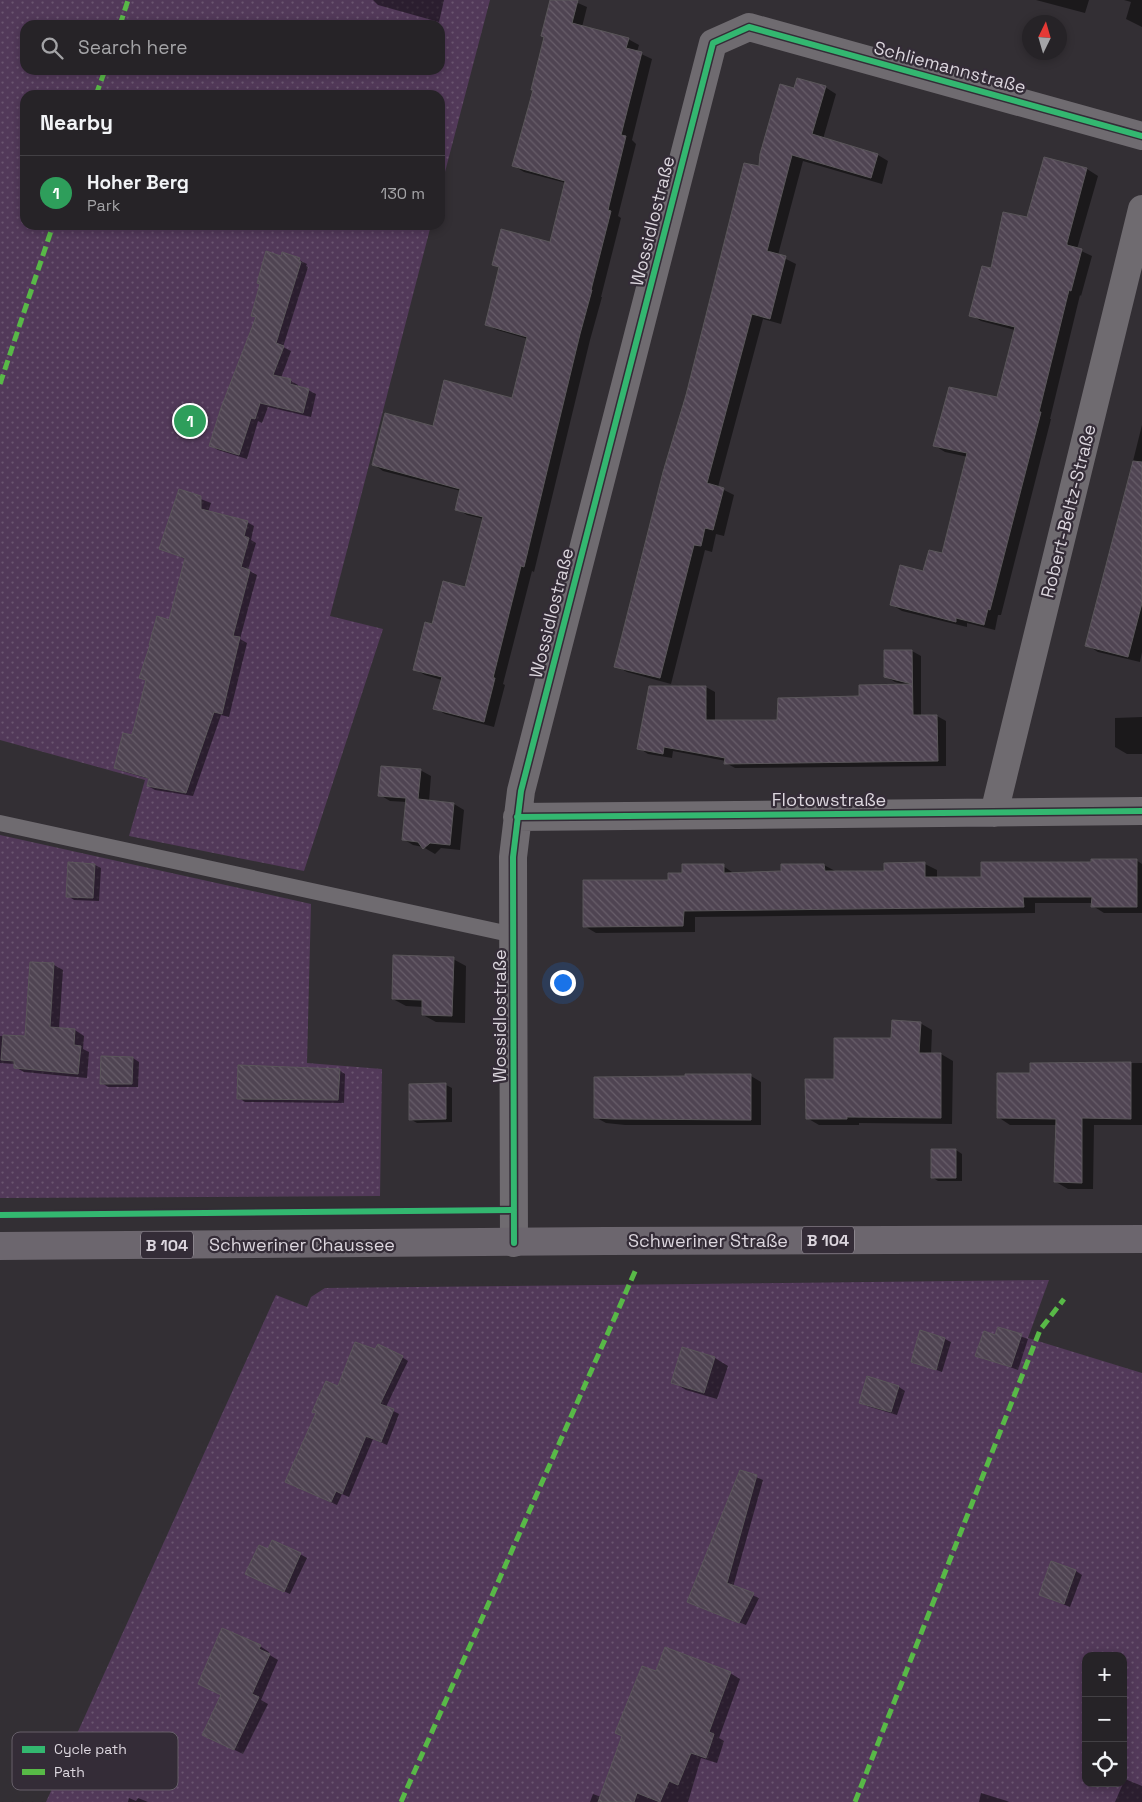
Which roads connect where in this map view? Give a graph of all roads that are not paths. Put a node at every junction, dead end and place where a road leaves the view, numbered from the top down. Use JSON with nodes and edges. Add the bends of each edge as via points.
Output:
{"nodes":[{"id":1,"x":749,"y":27,"type":"joint"},
{"id":2,"x":1142,"y":136,"type":"edge"},
{"id":3,"x":1142,"y":209,"type":"edge"},
{"id":4,"x":1142,"y":811,"type":"edge"},
{"id":5,"x":994,"y":813,"type":"junction"},
{"id":6,"x":517,"y":817,"type":"junction"},
{"id":7,"x":0,"y":823,"type":"edge"},
{"id":8,"x":514,"y":935,"type":"junction"},
{"id":9,"x":1142,"y":1239,"type":"edge"},
{"id":10,"x":514,"y":1243,"type":"junction"},
{"id":11,"x":0,"y":1246,"type":"edge"}],
"edges":[{"from":1,"to":2,"type":"street","name":"Schliemannstraße"},
{"from":1,"to":6,"type":"street","name":"Wossidlostraße","via":[[713,43],[520,791]]},
{"from":3,"to":5,"type":"street","name":"Robert-Beltz-Straße"},
{"from":4,"to":5,"type":"street","name":"Flotowstraße"},
{"from":5,"to":6,"type":"street","name":"Flotowstraße"},
{"from":6,"to":8,"type":"street","name":"Wossidlostraße"},
{"from":7,"to":8,"type":"lane"},
{"from":8,"to":10,"type":"street","name":"Wossidlostraße"},
{"from":9,"to":10,"type":"main road","name":"Schweriner Straße","number":"B 104"},
{"from":10,"to":11,"type":"main road","name":"Schweriner Chaussee","number":"B 104"}]}
